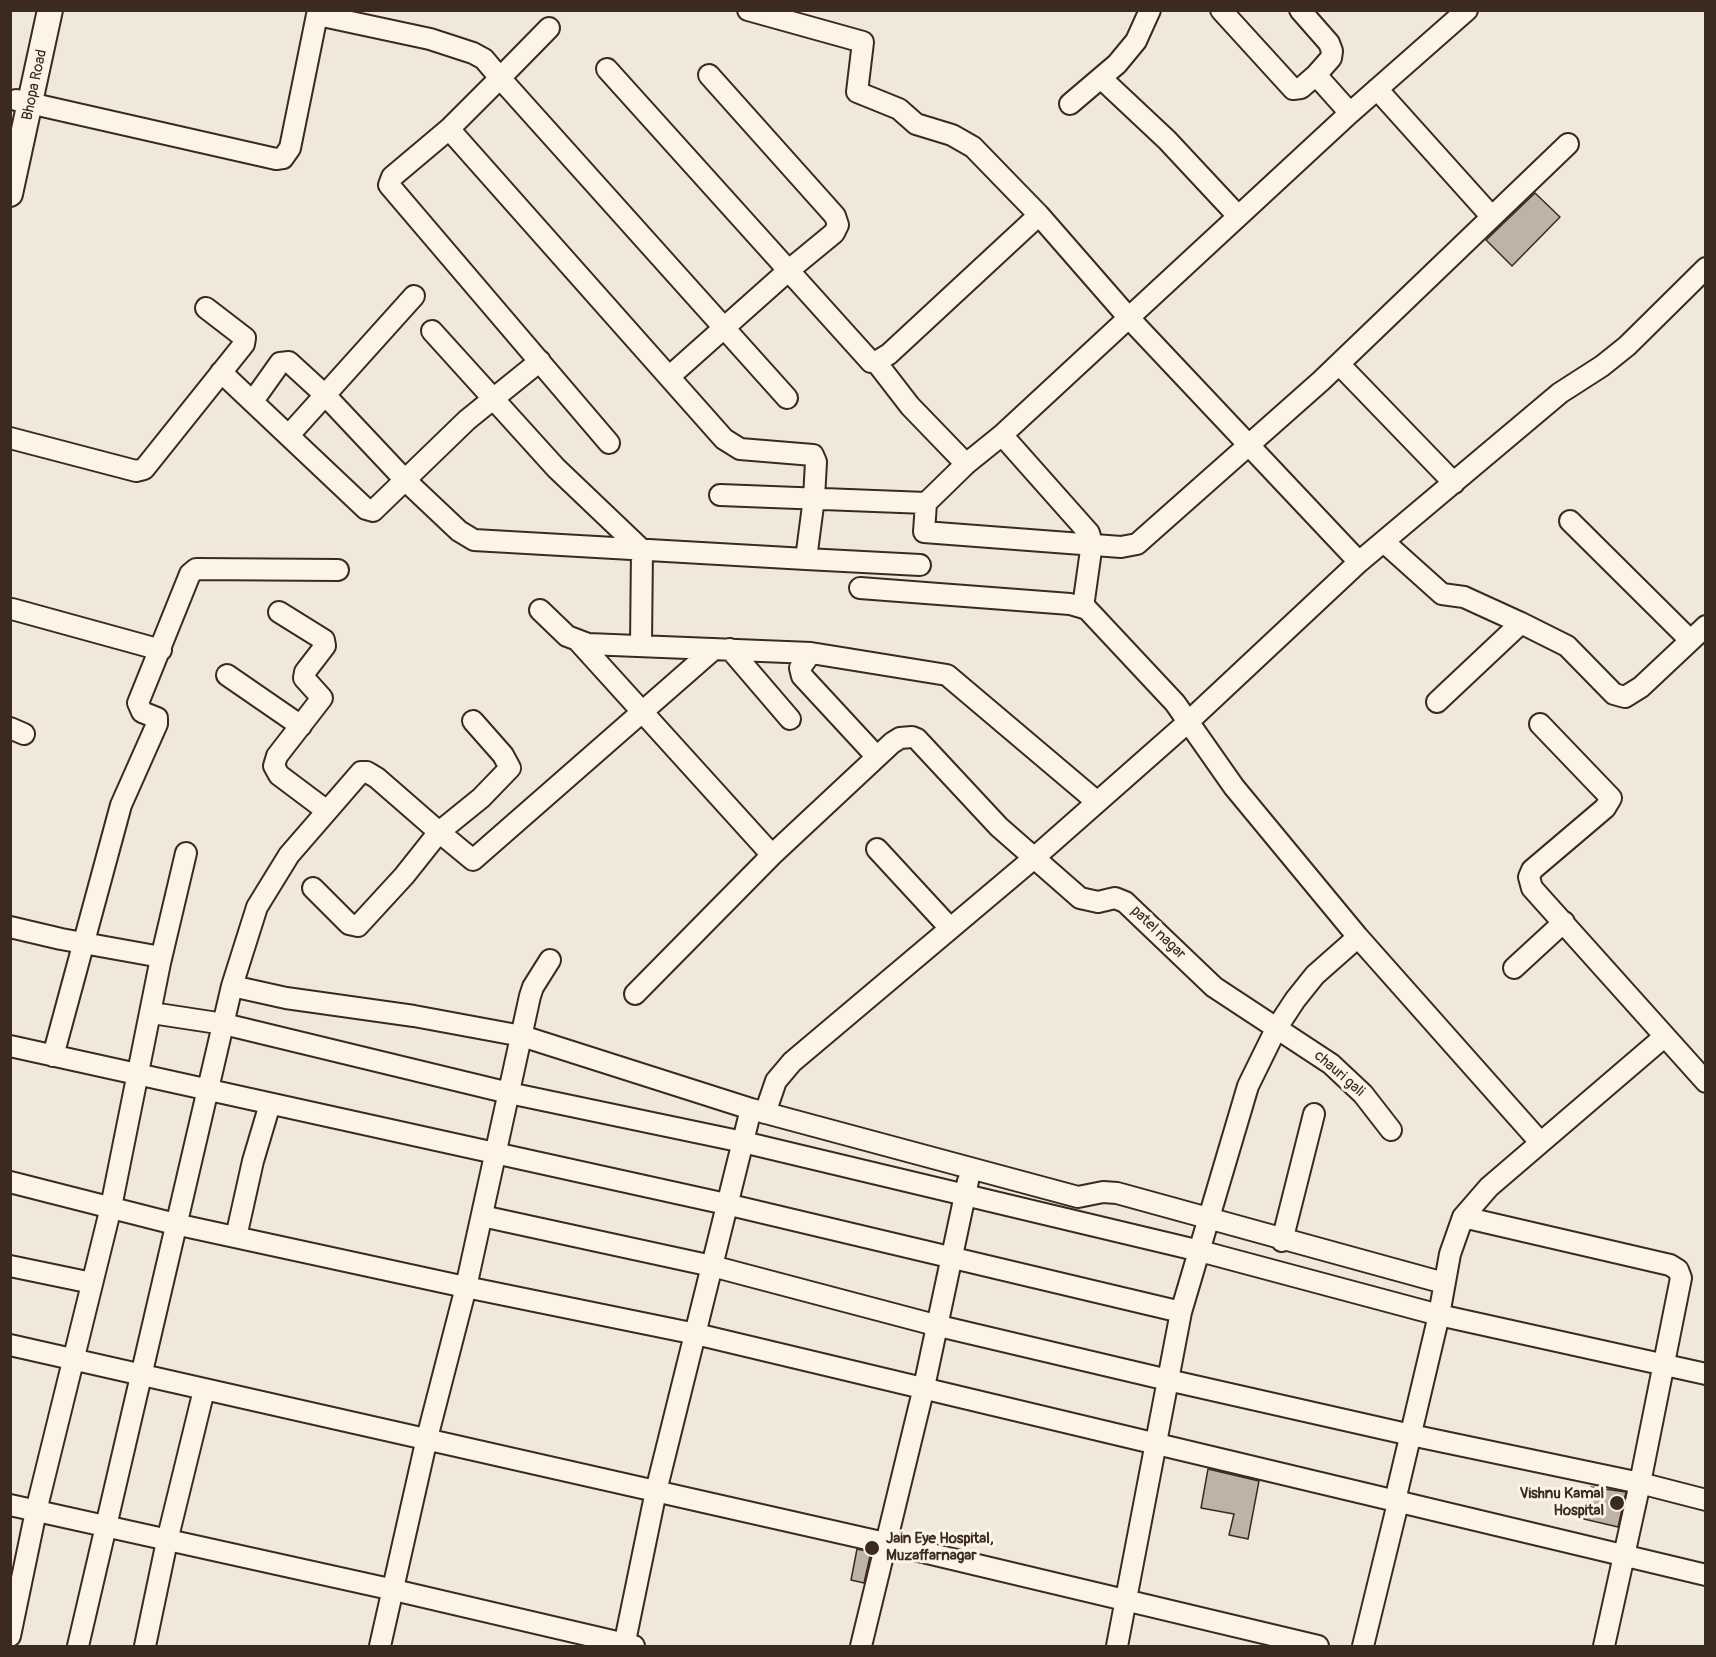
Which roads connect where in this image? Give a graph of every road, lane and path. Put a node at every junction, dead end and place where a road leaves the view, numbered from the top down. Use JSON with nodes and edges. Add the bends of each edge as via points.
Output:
{"nodes":[{"id":1,"x":35,"y":10,"type":"edge"},
{"id":2,"x":50,"y":10,"type":"edge"},
{"id":3,"x":748,"y":10,"type":"edge"},
{"id":4,"x":1150,"y":10,"type":"edge"},
{"id":5,"x":1221,"y":10,"type":"edge"},
{"id":6,"x":1300,"y":10,"type":"edge"},
{"id":7,"x":1467,"y":10,"type":"edge"},
{"id":8,"x":318,"y":13,"type":"edge"},
{"id":9,"x":549,"y":28,"type":"dead end"},
{"id":10,"x":607,"y":69,"type":"dead end"},
{"id":11,"x":709,"y":75,"type":"dead end"},
{"id":12,"x":1316,"y":75,"type":"junction"},
{"id":13,"x":500,"y":78,"type":"junction"},
{"id":14,"x":1102,"y":79,"type":"junction"},
{"id":15,"x":1377,"y":89,"type":"junction"},
{"id":16,"x":24,"y":102,"type":"junction"},
{"id":17,"x":1070,"y":104,"type":"dead end"},
{"id":18,"x":1350,"y":113,"type":"junction"},
{"id":19,"x":10,"y":125,"type":"edge"},
{"id":20,"x":449,"y":129,"type":"junction"},
{"id":21,"x":1568,"y":144,"type":"dead end"},
{"id":22,"x":10,"y":194,"type":"edge"},
{"id":23,"x":1039,"y":215,"type":"junction"},
{"id":24,"x":1238,"y":216,"type":"junction"},
{"id":25,"x":1492,"y":217,"type":"junction"},
{"id":26,"x":1706,"y":268,"type":"edge"},
{"id":27,"x":789,"y":270,"type":"junction"},
{"id":28,"x":414,"y":296,"type":"dead end"},
{"id":29,"x":206,"y":308,"type":"dead end"},
{"id":30,"x":1128,"y":317,"type":"junction"},
{"id":31,"x":724,"y":328,"type":"junction"},
{"id":32,"x":432,"y":331,"type":"dead end"},
{"id":33,"x":540,"y":361,"type":"junction"},
{"id":34,"x":876,"y":362,"type":"junction"},
{"id":35,"x":1339,"y":364,"type":"junction"},
{"id":36,"x":221,"y":372,"type":"junction"},
{"id":37,"x":670,"y":376,"type":"junction"},
{"id":38,"x":325,"y":394,"type":"junction"},
{"id":39,"x":787,"y":398,"type":"dead end"},
{"id":40,"x":493,"y":399,"type":"junction"},
{"id":41,"x":253,"y":401,"type":"junction"},
{"id":42,"x":289,"y":435,"type":"junction"},
{"id":43,"x":1002,"y":435,"type":"junction"},
{"id":44,"x":10,"y":438,"type":"edge"},
{"id":45,"x":609,"y":443,"type":"dead end"},
{"id":46,"x":1249,"y":443,"type":"junction"},
{"id":47,"x":966,"y":464,"type":"junction"},
{"id":48,"x":405,"y":480,"type":"junction"},
{"id":49,"x":1454,"y":483,"type":"junction"},
{"id":50,"x":720,"y":495,"type":"dead end"},
{"id":51,"x":814,"y":498,"type":"junction"},
{"id":52,"x":926,"y":503,"type":"junction"},
{"id":53,"x":1570,"y":521,"type":"dead end"},
{"id":54,"x":924,"y":532,"type":"junction"},
{"id":55,"x":1384,"y":542,"type":"junction"},
{"id":56,"x":1092,"y":543,"type":"junction"},
{"id":57,"x":642,"y":550,"type":"junction"},
{"id":58,"x":806,"y":559,"type":"junction"},
{"id":59,"x":1359,"y":562,"type":"junction"},
{"id":60,"x":920,"y":565,"type":"junction"},
{"id":61,"x":338,"y":570,"type":"dead end"},
{"id":62,"x":860,"y":588,"type":"dead end"},
{"id":63,"x":917,"y":591,"type":"junction"},
{"id":64,"x":1083,"y":607,"type":"junction"},
{"id":65,"x":12,"y":609,"type":"edge"},
{"id":66,"x":540,"y":610,"type":"dead end"},
{"id":67,"x":279,"y":612,"type":"dead end"},
{"id":68,"x":1521,"y":623,"type":"junction"},
{"id":69,"x":1706,"y":626,"type":"edge"},
{"id":70,"x":1690,"y":640,"type":"junction"},
{"id":71,"x":579,"y":642,"type":"junction"},
{"id":72,"x":641,"y":644,"type":"junction"},
{"id":73,"x":722,"y":649,"type":"junction"},
{"id":74,"x":161,"y":650,"type":"junction"},
{"id":75,"x":811,"y":653,"type":"junction"},
{"id":76,"x":227,"y":675,"type":"dead end"},
{"id":77,"x":1437,"y":702,"type":"dead end"},
{"id":78,"x":641,"y":711,"type":"junction"},
{"id":79,"x":790,"y":719,"type":"dead end"},
{"id":80,"x":473,"y":722,"type":"dead end"},
{"id":81,"x":1187,"y":723,"type":"junction"},
{"id":82,"x":1540,"y":724,"type":"dead end"},
{"id":83,"x":301,"y":726,"type":"junction"},
{"id":84,"x":877,"y":758,"type":"junction"},
{"id":85,"x":1096,"y":801,"type":"junction"},
{"id":86,"x":327,"y":811,"type":"junction"},
{"id":87,"x":439,"y":832,"type":"junction"},
{"id":88,"x":877,"y":849,"type":"dead end"},
{"id":89,"x":186,"y":853,"type":"dead end"},
{"id":90,"x":772,"y":855,"type":"junction"},
{"id":91,"x":1034,"y":858,"type":"junction"},
{"id":92,"x":313,"y":888,"type":"dead end"},
{"id":93,"x":1564,"y":922,"type":"junction"},
{"id":94,"x":10,"y":927,"type":"edge"},
{"id":95,"x":949,"y":927,"type":"junction"},
{"id":96,"x":1359,"y":937,"type":"junction"},
{"id":97,"x":85,"y":942,"type":"junction"},
{"id":98,"x":161,"y":957,"type":"junction"},
{"id":99,"x":550,"y":960,"type":"dead end"},
{"id":100,"x":1514,"y":968,"type":"dead end"},
{"id":101,"x":232,"y":986,"type":"junction"},
{"id":102,"x":635,"y":994,"type":"dead end"},
{"id":103,"x":152,"y":1013,"type":"junction"},
{"id":104,"x":224,"y":1024,"type":"junction"},
{"id":105,"x":1276,"y":1029,"type":"junction"},
{"id":106,"x":522,"y":1036,"type":"junction"},
{"id":107,"x":1664,"y":1037,"type":"junction"},
{"id":108,"x":10,"y":1046,"type":"edge"},
{"id":109,"x":53,"y":1056,"type":"junction"},
{"id":110,"x":139,"y":1075,"type":"junction"},
{"id":111,"x":1706,"y":1082,"type":"edge"},
{"id":112,"x":208,"y":1091,"type":"junction"},
{"id":113,"x":509,"y":1093,"type":"junction"},
{"id":114,"x":270,"y":1104,"type":"junction"},
{"id":115,"x":758,"y":1111,"type":"junction"},
{"id":116,"x":1314,"y":1114,"type":"dead end"},
{"id":117,"x":1391,"y":1130,"type":"dead end"},
{"id":118,"x":743,"y":1142,"type":"junction"},
{"id":119,"x":1540,"y":1142,"type":"junction"},
{"id":120,"x":496,"y":1152,"type":"junction"},
{"id":121,"x":971,"y":1168,"type":"junction"},
{"id":122,"x":10,"y":1182,"type":"edge"},
{"id":123,"x":965,"y":1194,"type":"junction"},
{"id":124,"x":726,"y":1204,"type":"junction"},
{"id":125,"x":111,"y":1208,"type":"junction"},
{"id":126,"x":482,"y":1216,"type":"junction"},
{"id":127,"x":1463,"y":1217,"type":"junction"},
{"id":128,"x":1208,"y":1219,"type":"junction"},
{"id":129,"x":175,"y":1224,"type":"junction"},
{"id":130,"x":236,"y":1237,"type":"junction"},
{"id":131,"x":1282,"y":1241,"type":"junction"},
{"id":132,"x":1200,"y":1251,"type":"junction"},
{"id":133,"x":951,"y":1258,"type":"junction"},
{"id":134,"x":10,"y":1266,"type":"edge"},
{"id":135,"x":712,"y":1266,"type":"junction"},
{"id":136,"x":92,"y":1283,"type":"junction"},
{"id":137,"x":1444,"y":1283,"type":"junction"},
{"id":138,"x":466,"y":1287,"type":"junction"},
{"id":139,"x":1181,"y":1312,"type":"junction"},
{"id":140,"x":1439,"y":1315,"type":"junction"},
{"id":141,"x":935,"y":1326,"type":"junction"},
{"id":142,"x":696,"y":1334,"type":"junction"},
{"id":143,"x":10,"y":1345,"type":"edge"},
{"id":144,"x":73,"y":1361,"type":"junction"},
{"id":145,"x":1664,"y":1364,"type":"junction"},
{"id":146,"x":1706,"y":1374,"type":"edge"},
{"id":147,"x":141,"y":1376,"type":"junction"},
{"id":148,"x":1168,"y":1380,"type":"junction"},
{"id":149,"x":924,"y":1387,"type":"junction"},
{"id":150,"x":204,"y":1390,"type":"junction"},
{"id":151,"x":1411,"y":1435,"type":"junction"},
{"id":152,"x":427,"y":1438,"type":"junction"},
{"id":153,"x":1155,"y":1444,"type":"junction"},
{"id":154,"x":1640,"y":1483,"type":"junction"},
{"id":155,"x":656,"y":1491,"type":"junction"},
{"id":156,"x":1706,"y":1500,"type":"edge"},
{"id":157,"x":1398,"y":1503,"type":"junction"},
{"id":158,"x":10,"y":1505,"type":"edge"},
{"id":159,"x":36,"y":1511,"type":"junction"},
{"id":160,"x":107,"y":1528,"type":"junction"},
{"id":161,"x":167,"y":1541,"type":"junction"},
{"id":162,"x":885,"y":1543,"type":"junction"},
{"id":163,"x":1624,"y":1554,"type":"junction"},
{"id":164,"x":1706,"y":1575,"type":"edge"},
{"id":165,"x":393,"y":1590,"type":"junction"},
{"id":166,"x":1126,"y":1602,"type":"junction"},
{"id":167,"x":10,"y":1636,"type":"edge"},
{"id":168,"x":628,"y":1646,"type":"edge"},
{"id":169,"x":78,"y":1647,"type":"edge"},
{"id":170,"x":145,"y":1647,"type":"edge"},
{"id":171,"x":380,"y":1647,"type":"edge"},
{"id":172,"x":861,"y":1647,"type":"edge"},
{"id":173,"x":1117,"y":1647,"type":"edge"},
{"id":174,"x":1318,"y":1647,"type":"edge"},
{"id":175,"x":1363,"y":1647,"type":"edge"},
{"id":176,"x":1604,"y":1647,"type":"edge"}],
"edges":[{"from":1,"to":16,"type":"main road","name":"Bhopa Road"},
{"from":2,"to":16,"type":"main road","name":"Bhopa Road"},
{"from":3,"to":23,"type":"street","via":[[863,42],[857,92],[898,108],[916,123],[964,140]]},
{"from":4,"to":14,"type":"street","via":[[1136,41]]},
{"from":5,"to":12,"type":"street","via":[[1287,86],[1301,88]]},
{"from":6,"to":12,"type":"street","via":[[1332,51],[1331,58]]},
{"from":7,"to":15,"type":"street"},
{"from":8,"to":13,"type":"street","via":[[473,53],[484,59]]},
{"from":8,"to":16,"type":"street","via":[[290,148],[283,158]]},
{"from":9,"to":13,"type":"street"},
{"from":10,"to":27,"type":"street"},
{"from":11,"to":27,"type":"street","via":[[838,221],[834,233]]},
{"from":12,"to":18,"type":"street"},
{"from":13,"to":20,"type":"street"},
{"from":13,"to":31,"type":"street"},
{"from":14,"to":17,"type":"street"},
{"from":14,"to":24,"type":"street"},
{"from":15,"to":18,"type":"street"},
{"from":15,"to":25,"type":"street"},
{"from":16,"to":19,"type":"main road","name":"Bhopa Road"},
{"from":16,"to":22,"type":"main road","name":"Bhopa Road"},
{"from":18,"to":24,"type":"street"},
{"from":20,"to":33,"type":"street","via":[[392,177],[389,185]]},
{"from":20,"to":37,"type":"street"},
{"from":21,"to":25,"type":"street"},
{"from":23,"to":30,"type":"street"},
{"from":23,"to":34,"type":"street"},
{"from":24,"to":30,"type":"street"},
{"from":25,"to":35,"type":"street"},
{"from":26,"to":49,"type":"street","via":[[1627,346],[1560,393]]},
{"from":27,"to":31,"type":"street"},
{"from":27,"to":34,"type":"street","via":[[867,360]]},
{"from":28,"to":38,"type":"street"},
{"from":29,"to":36,"type":"street","via":[[245,338],[242,348]]},
{"from":30,"to":43,"type":"street"},
{"from":30,"to":46,"type":"street"},
{"from":31,"to":37,"type":"street"},
{"from":31,"to":39,"type":"street"},
{"from":32,"to":40,"type":"street"},
{"from":33,"to":40,"type":"street"},
{"from":33,"to":45,"type":"street"},
{"from":34,"to":47,"type":"street","via":[[910,406]]},
{"from":35,"to":46,"type":"street"},
{"from":35,"to":49,"type":"street"},
{"from":36,"to":41,"type":"street"},
{"from":36,"to":44,"type":"street","via":[[141,471]]},
{"from":37,"to":51,"type":"street","via":[[735,447],[813,455]]},
{"from":38,"to":41,"type":"street","via":[[283,361]]},
{"from":38,"to":42,"type":"street"},
{"from":38,"to":48,"type":"street"},
{"from":40,"to":48,"type":"street"},
{"from":40,"to":57,"type":"street"},
{"from":41,"to":42,"type":"street"},
{"from":42,"to":48,"type":"street","via":[[366,509],[377,510]]},
{"from":43,"to":47,"type":"street"},
{"from":43,"to":56,"type":"street","via":[[1081,522]]},
{"from":46,"to":56,"type":"street","via":[[1137,544],[1121,547]]},
{"from":46,"to":59,"type":"street"},
{"from":47,"to":52,"type":"street"},
{"from":48,"to":57,"type":"street","via":[[459,531],[474,540]]},
{"from":49,"to":55,"type":"street"},
{"from":50,"to":51,"type":"street"},
{"from":51,"to":52,"type":"street"},
{"from":51,"to":58,"type":"street"},
{"from":52,"to":54,"type":"street"},
{"from":53,"to":70,"type":"street"},
{"from":54,"to":56,"type":"street"},
{"from":54,"to":60,"type":"street"},
{"from":55,"to":59,"type":"street"},
{"from":55,"to":68,"type":"street","via":[[1442,594],[1464,597]]},
{"from":56,"to":64,"type":"street"},
{"from":57,"to":58,"type":"street"},
{"from":57,"to":72,"type":"street"},
{"from":58,"to":60,"type":"street"},
{"from":59,"to":81,"type":"street"},
{"from":60,"to":63,"type":"street"},
{"from":61,"to":74,"type":"street","via":[[196,569],[190,574]]},
{"from":62,"to":63,"type":"street"},
{"from":63,"to":64,"type":"street"},
{"from":64,"to":81,"type":"street","via":[[1095,615],[1175,703]]},
{"from":65,"to":74,"type":"street"},
{"from":66,"to":71,"type":"street"},
{"from":67,"to":83,"type":"street","via":[[324,640],[325,646],[305,672],[306,682],[321,698]]},
{"from":68,"to":70,"type":"street","via":[[1577,653],[1620,696],[1630,695],[1641,687]]},
{"from":68,"to":77,"type":"street"},
{"from":69,"to":70,"type":"street"},
{"from":71,"to":72,"type":"street"},
{"from":71,"to":78,"type":"street"},
{"from":72,"to":73,"type":"street"},
{"from":73,"to":75,"type":"street"},
{"from":73,"to":78,"type":"street"},
{"from":73,"to":79,"type":"street"},
{"from":74,"to":97,"type":"street","via":[[137,706],[157,718],[157,724],[121,805]]},
{"from":75,"to":84,"type":"street","via":[[800,668],[802,676]]},
{"from":75,"to":85,"type":"street","via":[[947,675]]},
{"from":76,"to":83,"type":"street"},
{"from":78,"to":87,"type":"street","via":[[477,859],[469,859]]},
{"from":78,"to":90,"type":"street"},
{"from":80,"to":87,"type":"street","via":[[510,765],[510,770]]},
{"from":81,"to":85,"type":"street"},
{"from":81,"to":96,"type":"street","via":[[1234,787]]},
{"from":82,"to":93,"type":"street","via":[[1611,795],[1605,808],[1530,873],[1532,888]]},
{"from":83,"to":86,"type":"street","via":[[277,756],[274,766],[279,775]]},
{"from":84,"to":90,"type":"street","name":"patel nagar"},
{"from":84,"to":91,"type":"street","name":"patel nagar","via":[[900,738],[917,739],[999,827]]},
{"from":85,"to":91,"type":"street"},
{"from":86,"to":87,"type":"street","via":[[361,772],[367,772],[397,793]]},
{"from":86,"to":101,"type":"street","via":[[271,881],[245,938]]},
{"from":87,"to":92,"type":"street","via":[[358,926],[349,924]]},
{"from":88,"to":95,"type":"street"},
{"from":89,"to":98,"type":"street"},
{"from":90,"to":102,"type":"street","name":"patel nagar"},
{"from":91,"to":95,"type":"street"},
{"from":91,"to":105,"type":"street","name":"patel nagar","via":[[1080,898],[1098,902],[1115,898],[1125,902],[1214,987]]},
{"from":93,"to":100,"type":"street"},
{"from":93,"to":107,"type":"street"},
{"from":94,"to":97,"type":"street"},
{"from":95,"to":115,"type":"street","via":[[792,1062]]},
{"from":96,"to":105,"type":"street","via":[[1315,975]]},
{"from":96,"to":119,"type":"street"},
{"from":97,"to":98,"type":"street"},
{"from":97,"to":109,"type":"street"},
{"from":98,"to":103,"type":"street"},
{"from":99,"to":106,"type":"street","via":[[532,987]]},
{"from":101,"to":104,"type":"street"},
{"from":101,"to":106,"type":"street"},
{"from":103,"to":104,"type":"street"},
{"from":103,"to":110,"type":"street"},
{"from":104,"to":112,"type":"street"},
{"from":104,"to":113,"type":"street"},
{"from":105,"to":117,"type":"street","name":"chauri gali","via":[[1331,1064],[1363,1094]]},
{"from":105,"to":128,"type":"street","via":[[1248,1086]]},
{"from":106,"to":113,"type":"street"},
{"from":106,"to":115,"type":"street"},
{"from":107,"to":111,"type":"street"},
{"from":107,"to":119,"type":"street"},
{"from":108,"to":109,"type":"street"},
{"from":109,"to":110,"type":"street"},
{"from":110,"to":112,"type":"street"},
{"from":110,"to":125,"type":"street"},
{"from":112,"to":114,"type":"street"},
{"from":112,"to":129,"type":"street"},
{"from":113,"to":118,"type":"street"},
{"from":113,"to":120,"type":"street"},
{"from":114,"to":120,"type":"street"},
{"from":114,"to":130,"type":"street"},
{"from":115,"to":118,"type":"street"},
{"from":115,"to":121,"type":"street"},
{"from":116,"to":131,"type":"street"},
{"from":118,"to":123,"type":"street"},
{"from":118,"to":124,"type":"street"},
{"from":119,"to":127,"type":"street","via":[[1489,1187]]},
{"from":120,"to":124,"type":"street"},
{"from":120,"to":126,"type":"street"},
{"from":121,"to":123,"type":"street"},
{"from":121,"to":128,"type":"street","via":[[1078,1197],[1117,1193]]},
{"from":122,"to":125,"type":"street"},
{"from":123,"to":132,"type":"street"},
{"from":123,"to":133,"type":"street"},
{"from":124,"to":133,"type":"street"},
{"from":124,"to":135,"type":"street"},
{"from":125,"to":129,"type":"street"},
{"from":125,"to":136,"type":"street"},
{"from":126,"to":135,"type":"street"},
{"from":126,"to":138,"type":"street"},
{"from":127,"to":137,"type":"street","via":[[1449,1254]]},
{"from":127,"to":145,"type":"street","via":[[1676,1267],[1681,1278]]},
{"from":128,"to":131,"type":"street"},
{"from":128,"to":132,"type":"street"},
{"from":129,"to":130,"type":"street"},
{"from":129,"to":147,"type":"street"},
{"from":130,"to":138,"type":"street"},
{"from":131,"to":137,"type":"street"},
{"from":132,"to":139,"type":"street"},
{"from":132,"to":140,"type":"street"},
{"from":133,"to":139,"type":"street"},
{"from":133,"to":141,"type":"street"},
{"from":134,"to":136,"type":"street"},
{"from":135,"to":141,"type":"street"},
{"from":135,"to":142,"type":"street"},
{"from":136,"to":144,"type":"street"},
{"from":137,"to":140,"type":"street"},
{"from":138,"to":142,"type":"street"},
{"from":138,"to":152,"type":"street"},
{"from":139,"to":148,"type":"street"},
{"from":140,"to":145,"type":"street"},
{"from":140,"to":151,"type":"street"},
{"from":141,"to":148,"type":"street"},
{"from":141,"to":149,"type":"street"},
{"from":142,"to":149,"type":"street"},
{"from":142,"to":155,"type":"street"},
{"from":143,"to":144,"type":"street"},
{"from":144,"to":147,"type":"street"},
{"from":144,"to":159,"type":"street"},
{"from":145,"to":146,"type":"street"},
{"from":145,"to":154,"type":"street"},
{"from":147,"to":150,"type":"street"},
{"from":147,"to":160,"type":"street"},
{"from":148,"to":151,"type":"street"},
{"from":148,"to":153,"type":"street"},
{"from":149,"to":153,"type":"street"},
{"from":149,"to":162,"type":"street"},
{"from":150,"to":152,"type":"street"},
{"from":150,"to":161,"type":"street"},
{"from":151,"to":154,"type":"street"},
{"from":151,"to":157,"type":"street","via":[[1397,1492]]},
{"from":152,"to":155,"type":"street"},
{"from":152,"to":165,"type":"street"},
{"from":153,"to":157,"type":"street"},
{"from":153,"to":166,"type":"street"},
{"from":154,"to":156,"type":"street"},
{"from":154,"to":163,"type":"street"},
{"from":155,"to":162,"type":"street"},
{"from":155,"to":168,"type":"street"},
{"from":157,"to":163,"type":"street"},
{"from":157,"to":175,"type":"street"},
{"from":158,"to":159,"type":"street"},
{"from":159,"to":160,"type":"street"},
{"from":159,"to":167,"type":"street"},
{"from":160,"to":161,"type":"street"},
{"from":160,"to":169,"type":"street"},
{"from":161,"to":165,"type":"street"},
{"from":161,"to":170,"type":"street"},
{"from":162,"to":166,"type":"street"},
{"from":162,"to":172,"type":"street"},
{"from":163,"to":164,"type":"street"},
{"from":163,"to":176,"type":"street"},
{"from":165,"to":168,"type":"street"},
{"from":165,"to":171,"type":"street"},
{"from":166,"to":173,"type":"street"},
{"from":166,"to":174,"type":"street"}]}
